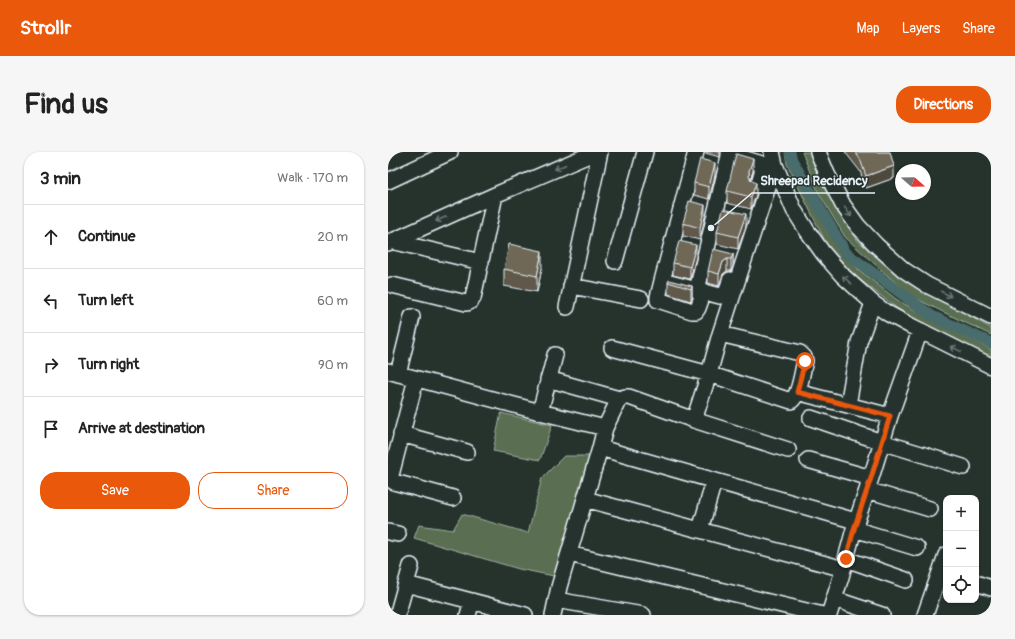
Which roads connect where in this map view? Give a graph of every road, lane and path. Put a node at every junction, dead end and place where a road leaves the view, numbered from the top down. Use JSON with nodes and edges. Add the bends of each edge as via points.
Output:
{"nodes":[{"id":1,"x":450,"y":152,"type":"edge"},
{"id":2,"x":596,"y":152,"type":"edge"},
{"id":3,"x":600,"y":152,"type":"edge"},
{"id":4,"x":645,"y":152,"type":"edge"},
{"id":5,"x":818,"y":152,"type":"edge"},
{"id":6,"x":426,"y":158,"type":"edge"},
{"id":7,"x":773,"y":158,"type":"edge"},
{"id":8,"x":714,"y":159,"type":"edge"},
{"id":9,"x":388,"y":181,"type":"edge"},
{"id":10,"x":495,"y":195,"type":"junction"},
{"id":11,"x":717,"y":210,"type":"junction"},
{"id":12,"x":389,"y":242,"type":"edge"},
{"id":13,"x":689,"y":246,"type":"junction"},
{"id":14,"x":729,"y":256,"type":"junction"},
{"id":15,"x":615,"y":261,"type":"dead end"},
{"id":16,"x":481,"y":262,"type":"junction"},
{"id":17,"x":662,"y":281,"type":"junction"},
{"id":18,"x":392,"y":286,"type":"dead end"},
{"id":19,"x":572,"y":286,"type":"junction"},
{"id":20,"x":700,"y":290,"type":"junction"},
{"id":21,"x":641,"y":299,"type":"dead end"},
{"id":22,"x":873,"y":303,"type":"junction"},
{"id":23,"x":567,"y":307,"type":"dead end"},
{"id":24,"x":412,"y":317,"type":"dead end"},
{"id":25,"x":991,"y":317,"type":"edge"},
{"id":26,"x":920,"y":331,"type":"junction"},
{"id":27,"x":720,"y":334,"type":"junction"},
{"id":28,"x":612,"y":348,"type":"dead end"},
{"id":29,"x":554,"y":355,"type":"dead end"},
{"id":30,"x":991,"y":366,"type":"edge"},
{"id":31,"x":393,"y":372,"type":"edge"},
{"id":32,"x":709,"y":374,"type":"junction"},
{"id":33,"x":416,"y":378,"type":"junction"},
{"id":34,"x":548,"y":379,"type":"junction"},
{"id":35,"x":797,"y":392,"type":"junction"},
{"id":36,"x":620,"y":399,"type":"junction"},
{"id":37,"x":848,"y":405,"type":"junction"},
{"id":38,"x":540,"y":412,"type":"junction"},
{"id":39,"x":890,"y":416,"type":"junction"},
{"id":40,"x":811,"y":418,"type":"dead end"},
{"id":41,"x":694,"y":420,"type":"junction"},
{"id":42,"x":605,"y":428,"type":"junction"},
{"id":43,"x":401,"y":434,"type":"junction"},
{"id":44,"x":882,"y":442,"type":"junction"},
{"id":45,"x":600,"y":448,"type":"junction"},
{"id":46,"x":788,"y":450,"type":"dead end"},
{"id":47,"x":467,"y":452,"type":"dead end"},
{"id":48,"x":808,"y":460,"type":"dead end"},
{"id":49,"x":963,"y":467,"type":"dead end"},
{"id":50,"x":714,"y":481,"type":"junction"},
{"id":51,"x":869,"y":484,"type":"junction"},
{"id":52,"x":453,"y":498,"type":"dead end"},
{"id":53,"x":585,"y":499,"type":"junction"},
{"id":54,"x":930,"y":509,"type":"dead end"},
{"id":55,"x":853,"y":525,"type":"junction"},
{"id":56,"x":700,"y":530,"type":"junction"},
{"id":57,"x":917,"y":548,"type":"dead end"},
{"id":58,"x":569,"y":554,"type":"junction"},
{"id":59,"x":846,"y":559,"type":"junction"},
{"id":60,"x":411,"y":566,"type":"dead end"},
{"id":61,"x":832,"y":566,"type":"dead end"},
{"id":62,"x":943,"y":571,"type":"edge"},
{"id":63,"x":906,"y":580,"type":"dead end"},
{"id":64,"x":406,"y":584,"type":"junction"},
{"id":65,"x":979,"y":584,"type":"edge"},
{"id":66,"x":991,"y":588,"type":"edge"},
{"id":67,"x":834,"y":599,"type":"junction"},
{"id":68,"x":556,"y":600,"type":"junction"},
{"id":69,"x":470,"y":608,"type":"edge"},
{"id":70,"x":596,"y":611,"type":"edge"},
{"id":71,"x":398,"y":612,"type":"dead end"},
{"id":72,"x":520,"y":614,"type":"edge"},
{"id":73,"x":553,"y":615,"type":"edge"},
{"id":74,"x":643,"y":615,"type":"edge"},
{"id":75,"x":823,"y":615,"type":"edge"},
{"id":76,"x":829,"y":615,"type":"edge"},
{"id":77,"x":882,"y":615,"type":"edge"},
{"id":78,"x":927,"y":615,"type":"edge"}],
"edges":[{"from":1,"to":6,"type":"street"},
{"from":2,"to":10,"type":"street","one_way":true},
{"from":3,"to":19,"type":"street"},
{"from":4,"to":15,"type":"street"},
{"from":5,"to":25,"type":"street","one_way":true,"via":[[843,205],[876,245],[904,270],[927,285]]},
{"from":6,"to":9,"type":"street"},
{"from":22,"to":7,"type":"street","one_way":true,"via":[[842,276],[823,253],[794,210]]},
{"from":7,"to":27,"type":"street"},
{"from":8,"to":11,"type":"street"},
{"from":8,"to":11,"type":"street"},
{"from":8,"to":11,"type":"street","via":[[760,163],[763,166],[763,169]]},
{"from":10,"to":12,"type":"street","one_way":true},
{"from":10,"to":16,"type":"street"},
{"from":11,"to":13,"type":"street"},
{"from":11,"to":13,"type":"street"},
{"from":11,"to":14,"type":"street"},
{"from":12,"to":16,"type":"street"},
{"from":13,"to":14,"type":"street"},
{"from":13,"to":17,"type":"street"},
{"from":13,"to":20,"type":"street"},
{"from":14,"to":20,"type":"street","via":[[726,293],[720,296]]},
{"from":16,"to":18,"type":"street","via":[[473,298],[469,303]]},
{"from":17,"to":20,"type":"street"},
{"from":17,"to":20,"type":"street","via":[[658,300],[692,311],[698,308]]},
{"from":19,"to":21,"type":"street"},
{"from":19,"to":23,"type":"street"},
{"from":22,"to":26,"type":"street"},
{"from":22,"to":37,"type":"street","via":[[859,342]]},
{"from":24,"to":31,"type":"street"},
{"from":30,"to":26,"type":"street","one_way":true},
{"from":26,"to":39,"type":"street"},
{"from":27,"to":32,"type":"street"},
{"from":27,"to":35,"type":"street","via":[[800,353],[805,361]]},
{"from":28,"to":32,"type":"street"},
{"from":29,"to":34,"type":"street"},
{"from":31,"to":33,"type":"street"},
{"from":32,"to":35,"type":"street","via":[[791,401]]},
{"from":32,"to":41,"type":"street"},
{"from":33,"to":38,"type":"street"},
{"from":33,"to":43,"type":"street"},
{"from":34,"to":36,"type":"street"},
{"from":34,"to":38,"type":"street"},
{"from":35,"to":37,"type":"street"},
{"from":36,"to":41,"type":"street","via":[[629,397]]},
{"from":36,"to":42,"type":"street"},
{"from":37,"to":39,"type":"street"},
{"from":38,"to":42,"type":"street"},
{"from":39,"to":44,"type":"street"},
{"from":40,"to":44,"type":"street"},
{"from":41,"to":46,"type":"street"},
{"from":42,"to":45,"type":"street"},
{"from":43,"to":47,"type":"street"},
{"from":43,"to":52,"type":"street","via":[[390,479]]},
{"from":44,"to":49,"type":"street"},
{"from":44,"to":51,"type":"street"},
{"from":45,"to":50,"type":"street"},
{"from":45,"to":53,"type":"street"},
{"from":48,"to":51,"type":"street"},
{"from":50,"to":55,"type":"street"},
{"from":50,"to":56,"type":"street"},
{"from":51,"to":54,"type":"street"},
{"from":51,"to":55,"type":"street"},
{"from":53,"to":56,"type":"street"},
{"from":53,"to":58,"type":"street"},
{"from":55,"to":57,"type":"street"},
{"from":55,"to":59,"type":"street"},
{"from":56,"to":61,"type":"street"},
{"from":58,"to":68,"type":"street"},
{"from":58,"to":75,"type":"street"},
{"from":59,"to":63,"type":"street"},
{"from":59,"to":67,"type":"street"},
{"from":60,"to":64,"type":"street"},
{"from":62,"to":78,"type":"street"},
{"from":64,"to":69,"type":"street"},
{"from":64,"to":71,"type":"street"},
{"from":65,"to":66,"type":"street"},
{"from":67,"to":76,"type":"street"},
{"from":67,"to":77,"type":"street"},
{"from":68,"to":70,"type":"street"},
{"from":68,"to":73,"type":"street"},
{"from":69,"to":72,"type":"street"},
{"from":70,"to":74,"type":"street"}]}
